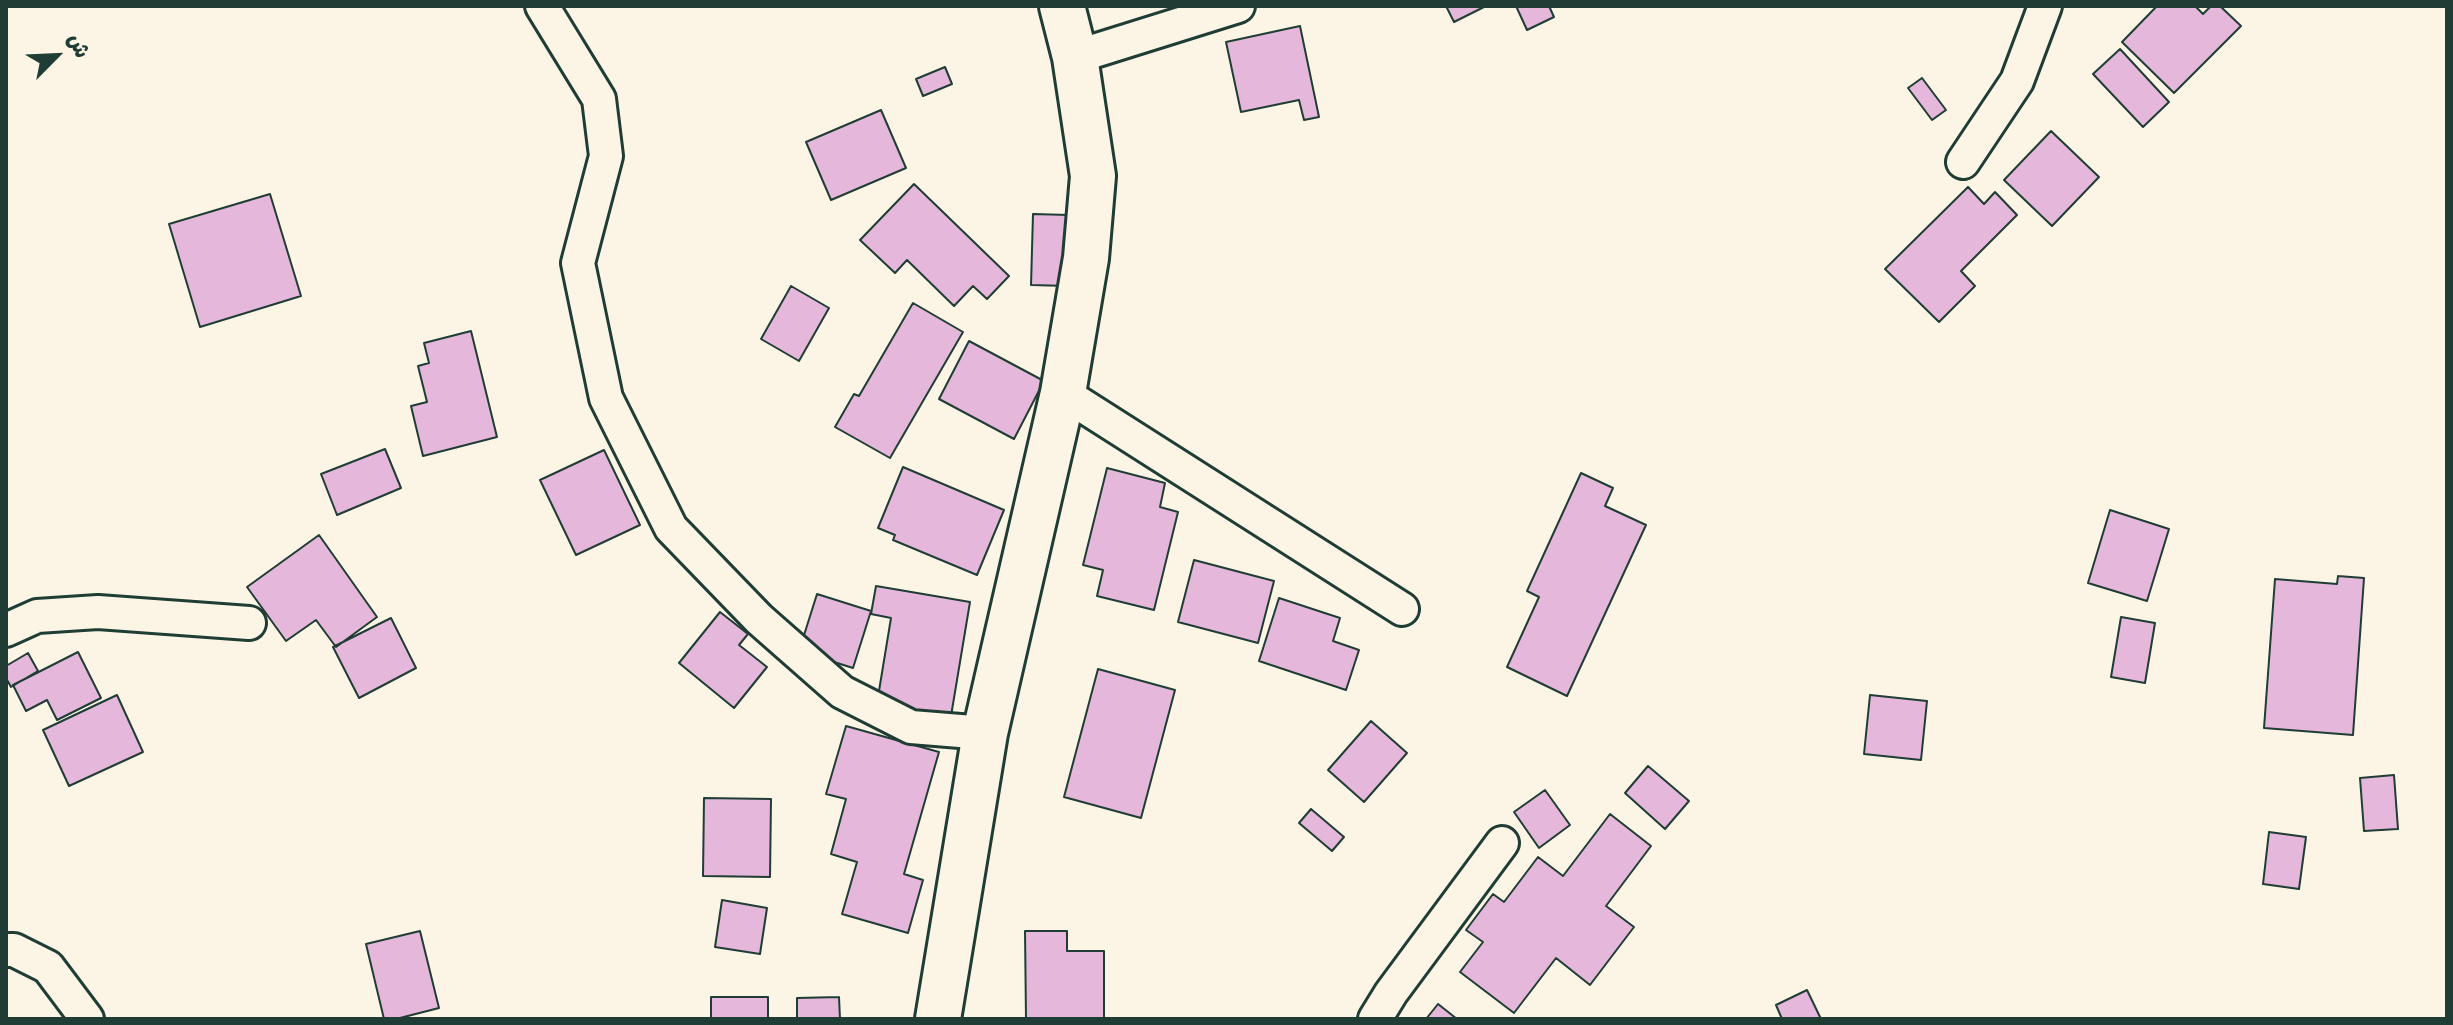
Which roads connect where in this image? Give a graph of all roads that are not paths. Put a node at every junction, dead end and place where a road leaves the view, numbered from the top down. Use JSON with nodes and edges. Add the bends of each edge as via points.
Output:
{"nodes":[{"id":1,"x":542,"y":6,"type":"edge"},
{"id":2,"x":1062,"y":6,"type":"edge"},
{"id":3,"x":1238,"y":6,"type":"edge"},
{"id":4,"x":2045,"y":6,"type":"edge"},
{"id":5,"x":1075,"y":57,"type":"junction"},
{"id":6,"x":1963,"y":162,"type":"dead end"},
{"id":7,"x":1063,"y":393,"type":"junction"},
{"id":8,"x":1402,"y":609,"type":"dead end"},
{"id":9,"x":249,"y":623,"type":"dead end"},
{"id":10,"x":6,"y":630,"type":"edge"},
{"id":11,"x":985,"y":733,"type":"junction"},
{"id":12,"x":1502,"y":843,"type":"dead end"},
{"id":13,"x":6,"y":950,"type":"edge"},
{"id":14,"x":87,"y":1019,"type":"edge"},
{"id":15,"x":938,"y":1019,"type":"edge"},
{"id":16,"x":1375,"y":1019,"type":"edge"}],
"edges":[{"from":1,"to":11,"type":"street","via":[[599,99],[606,156],[578,263],[606,398],[671,528],[759,619],[842,692],[911,727]]},
{"from":2,"to":5,"type":"main road"},
{"from":3,"to":5,"type":"street"},
{"from":4,"to":6,"type":"street","via":[[2017,81]]},
{"from":5,"to":7,"type":"main road","via":[[1093,176],[1086,258]]},
{"from":7,"to":8,"type":"street"},
{"from":7,"to":11,"type":"main road"},
{"from":9,"to":10,"type":"street","via":[[98,612],[37,616]]},
{"from":11,"to":15,"type":"main road"},
{"from":12,"to":16,"type":"street"},
{"from":13,"to":14,"type":"street","via":[[48,967]]}]}
